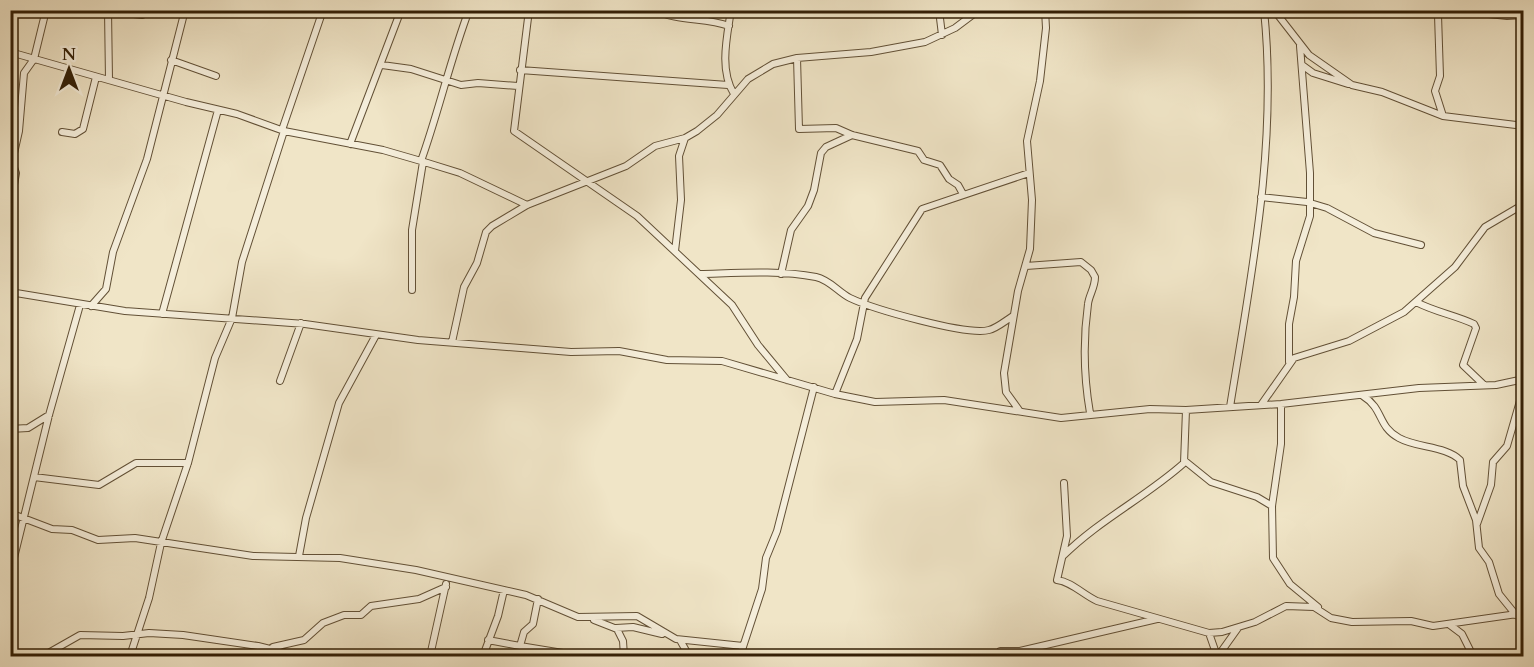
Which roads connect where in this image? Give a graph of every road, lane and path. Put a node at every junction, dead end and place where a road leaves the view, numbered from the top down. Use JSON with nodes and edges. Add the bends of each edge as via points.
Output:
{"nodes":[{"id":1,"x":46,"y":10,"type":"edge"},
{"id":2,"x":185,"y":10,"type":"edge"},
{"id":3,"x":323,"y":10,"type":"edge"},
{"id":4,"x":401,"y":10,"type":"edge"},
{"id":5,"x":469,"y":10,"type":"edge"},
{"id":6,"x":529,"y":10,"type":"edge"},
{"id":7,"x":655,"y":10,"type":"edge"},
{"id":8,"x":687,"y":10,"type":"edge"},
{"id":9,"x":731,"y":10,"type":"edge"},
{"id":10,"x":939,"y":10,"type":"edge"},
{"id":11,"x":979,"y":10,"type":"edge"},
{"id":12,"x":1045,"y":10,"type":"edge"},
{"id":13,"x":1264,"y":10,"type":"edge"},
{"id":14,"x":1274,"y":10,"type":"edge"},
{"id":15,"x":1436,"y":10,"type":"edge"},
{"id":16,"x":1453,"y":10,"type":"edge"},
{"id":17,"x":108,"y":11,"type":"edge"},
{"id":18,"x":142,"y":15,"type":"dead end"},
{"id":19,"x":1524,"y":15,"type":"edge"},
{"id":20,"x":687,"y":18,"type":"junction"},
{"id":21,"x":729,"y":26,"type":"junction"},
{"id":22,"x":942,"y":35,"type":"junction"},
{"id":23,"x":1300,"y":46,"type":"junction"},
{"id":24,"x":10,"y":52,"type":"edge"},
{"id":25,"x":797,"y":57,"type":"junction"},
{"id":26,"x":34,"y":59,"type":"junction"},
{"id":27,"x":171,"y":60,"type":"junction"},
{"id":28,"x":382,"y":65,"type":"junction"},
{"id":29,"x":1302,"y":65,"type":"junction"},
{"id":30,"x":520,"y":70,"type":"junction"},
{"id":31,"x":216,"y":76,"type":"dead end"},
{"id":32,"x":96,"y":77,"type":"junction"},
{"id":33,"x":109,"y":80,"type":"junction"},
{"id":34,"x":444,"y":81,"type":"junction"},
{"id":35,"x":728,"y":85,"type":"junction"},
{"id":36,"x":1352,"y":85,"type":"junction"},
{"id":37,"x":518,"y":86,"type":"junction"},
{"id":38,"x":162,"y":94,"type":"junction"},
{"id":39,"x":734,"y":94,"type":"junction"},
{"id":40,"x":218,"y":110,"type":"junction"},
{"id":41,"x":1443,"y":116,"type":"junction"},
{"id":42,"x":1524,"y":126,"type":"edge"},
{"id":43,"x":283,"y":131,"type":"junction"},
{"id":44,"x":62,"y":132,"type":"dead end"},
{"id":45,"x":852,"y":135,"type":"junction"},
{"id":46,"x":685,"y":138,"type":"junction"},
{"id":47,"x":350,"y":144,"type":"junction"},
{"id":48,"x":422,"y":161,"type":"junction"},
{"id":49,"x":1029,"y":173,"type":"junction"},
{"id":50,"x":587,"y":179,"type":"junction"},
{"id":51,"x":963,"y":194,"type":"junction"},
{"id":52,"x":1261,"y":198,"type":"junction"},
{"id":53,"x":1310,"y":202,"type":"junction"},
{"id":54,"x":1524,"y":204,"type":"edge"},
{"id":55,"x":527,"y":205,"type":"junction"},
{"id":56,"x":10,"y":208,"type":"edge"},
{"id":57,"x":1421,"y":245,"type":"dead end"},
{"id":58,"x":675,"y":251,"type":"junction"},
{"id":59,"x":1026,"y":266,"type":"junction"},
{"id":60,"x":781,"y":273,"type":"junction"},
{"id":61,"x":700,"y":274,"type":"junction"},
{"id":62,"x":412,"y":290,"type":"dead end"},
{"id":63,"x":10,"y":292,"type":"edge"},
{"id":64,"x":1416,"y":302,"type":"junction"},
{"id":65,"x":864,"y":304,"type":"junction"},
{"id":66,"x":80,"y":305,"type":"junction"},
{"id":67,"x":91,"y":306,"type":"junction"},
{"id":68,"x":162,"y":314,"type":"junction"},
{"id":69,"x":1013,"y":316,"type":"junction"},
{"id":70,"x":232,"y":318,"type":"junction"},
{"id":71,"x":301,"y":324,"type":"junction"},
{"id":72,"x":376,"y":335,"type":"junction"},
{"id":73,"x":452,"y":342,"type":"junction"},
{"id":74,"x":1289,"y":362,"type":"junction"},
{"id":75,"x":1524,"y":379,"type":"edge"},
{"id":76,"x":787,"y":380,"type":"junction"},
{"id":77,"x":279,"y":381,"type":"dead end"},
{"id":78,"x":1484,"y":385,"type":"junction"},
{"id":79,"x":814,"y":387,"type":"junction"},
{"id":80,"x":1524,"y":387,"type":"edge"},
{"id":81,"x":835,"y":394,"type":"junction"},
{"id":82,"x":1363,"y":396,"type":"junction"},
{"id":83,"x":1281,"y":404,"type":"junction"},
{"id":84,"x":1261,"y":405,"type":"junction"},
{"id":85,"x":1230,"y":407,"type":"junction"},
{"id":86,"x":1020,"y":410,"type":"junction"},
{"id":87,"x":1186,"y":410,"type":"junction"},
{"id":88,"x":1090,"y":413,"type":"junction"},
{"id":89,"x":49,"y":415,"type":"junction"},
{"id":90,"x":10,"y":429,"type":"edge"},
{"id":91,"x":1185,"y":461,"type":"junction"},
{"id":92,"x":188,"y":463,"type":"junction"},
{"id":93,"x":34,"y":477,"type":"junction"},
{"id":94,"x":1064,"y":483,"type":"dead end"},
{"id":95,"x":1272,"y":506,"type":"junction"},
{"id":96,"x":10,"y":513,"type":"edge"},
{"id":97,"x":25,"y":518,"type":"junction"},
{"id":98,"x":1477,"y":525,"type":"junction"},
{"id":99,"x":161,"y":543,"type":"junction"},
{"id":100,"x":299,"y":556,"type":"junction"},
{"id":101,"x":1062,"y":557,"type":"junction"},
{"id":102,"x":10,"y":574,"type":"edge"},
{"id":103,"x":448,"y":577,"type":"junction"},
{"id":104,"x":446,"y":587,"type":"junction"},
{"id":105,"x":504,"y":590,"type":"junction"},
{"id":106,"x":538,"y":599,"type":"junction"},
{"id":107,"x":1520,"y":615,"type":"edge"},
{"id":108,"x":1158,"y":618,"type":"junction"},
{"id":109,"x":591,"y":619,"type":"junction"},
{"id":110,"x":1334,"y":619,"type":"junction"},
{"id":111,"x":1449,"y":625,"type":"junction"},
{"id":112,"x":616,"y":628,"type":"junction"},
{"id":113,"x":1239,"y":628,"type":"junction"},
{"id":114,"x":1209,"y":633,"type":"junction"},
{"id":115,"x":664,"y":634,"type":"junction"},
{"id":116,"x":136,"y":635,"type":"junction"},
{"id":117,"x":488,"y":640,"type":"junction"},
{"id":118,"x":680,"y":640,"type":"junction"},
{"id":119,"x":520,"y":646,"type":"junction"},
{"id":120,"x":742,"y":646,"type":"junction"},
{"id":121,"x":266,"y":647,"type":"junction"},
{"id":122,"x":575,"y":656,"type":"edge"},
{"id":123,"x":43,"y":657,"type":"edge"},
{"id":124,"x":130,"y":657,"type":"edge"},
{"id":125,"x":298,"y":657,"type":"edge"},
{"id":126,"x":430,"y":657,"type":"edge"},
{"id":127,"x":483,"y":657,"type":"edge"},
{"id":128,"x":624,"y":657,"type":"edge"},
{"id":129,"x":689,"y":657,"type":"edge"},
{"id":130,"x":740,"y":657,"type":"edge"},
{"id":131,"x":998,"y":657,"type":"edge"},
{"id":132,"x":1217,"y":657,"type":"edge"},
{"id":133,"x":1473,"y":657,"type":"edge"}],
"edges":[{"from":1,"to":26,"type":"street"},
{"from":2,"to":27,"type":"street"},
{"from":3,"to":43,"type":"street"},
{"from":4,"to":28,"type":"street"},
{"from":5,"to":34,"type":"street"},
{"from":6,"to":30,"type":"street"},
{"from":7,"to":20,"type":"street","via":[[665,16]]},
{"from":8,"to":20,"type":"street"},
{"from":9,"to":21,"type":"street"},
{"from":10,"to":22,"type":"street"},
{"from":11,"to":22,"type":"street"},
{"from":12,"to":49,"type":"street","via":[[1040,81],[1027,141]]},
{"from":13,"to":52,"type":"street","via":[[1267,150]]},
{"from":14,"to":23,"type":"street"},
{"from":15,"to":41,"type":"street","via":[[1440,76],[1436,92]]},
{"from":16,"to":19,"type":"street"},
{"from":17,"to":18,"type":"street"},
{"from":17,"to":33,"type":"street"},
{"from":20,"to":21,"type":"street"},
{"from":21,"to":35,"type":"street","via":[[725,69]]},
{"from":22,"to":25,"type":"street","via":[[891,49]]},
{"from":23,"to":29,"type":"street"},
{"from":23,"to":36,"type":"street"},
{"from":24,"to":26,"type":"street"},
{"from":25,"to":39,"type":"street","via":[[761,70]]},
{"from":25,"to":45,"type":"street","via":[[799,129],[836,128]]},
{"from":26,"to":32,"type":"street"},
{"from":26,"to":56,"type":"street","via":[[24,73]]},
{"from":27,"to":31,"type":"street"},
{"from":27,"to":38,"type":"street"},
{"from":28,"to":34,"type":"street","via":[[411,69]]},
{"from":28,"to":47,"type":"street"},
{"from":29,"to":36,"type":"street","via":[[1313,73]]},
{"from":29,"to":53,"type":"street"},
{"from":30,"to":35,"type":"street"},
{"from":30,"to":37,"type":"street"},
{"from":32,"to":33,"type":"street"},
{"from":32,"to":44,"type":"street","via":[[83,129],[75,134]]},
{"from":33,"to":38,"type":"street"},
{"from":34,"to":37,"type":"street"},
{"from":34,"to":48,"type":"street"},
{"from":35,"to":39,"type":"street"},
{"from":36,"to":41,"type":"street","via":[[1383,92]]},
{"from":37,"to":50,"type":"street","via":[[514,131]]},
{"from":38,"to":40,"type":"street"},
{"from":38,"to":67,"type":"street","via":[[147,159],[113,252],[104,293]]},
{"from":39,"to":46,"type":"street","via":[[717,115]]},
{"from":40,"to":43,"type":"street"},
{"from":40,"to":68,"type":"street"},
{"from":41,"to":42,"type":"street"},
{"from":43,"to":47,"type":"street"},
{"from":43,"to":70,"type":"street","via":[[242,262]]},
{"from":45,"to":51,"type":"street","via":[[918,151],[924,160],[940,165]]},
{"from":45,"to":60,"type":"street","via":[[821,153],[814,190],[791,230]]},
{"from":46,"to":50,"type":"street","via":[[656,146],[626,166]]},
{"from":46,"to":58,"type":"street","via":[[679,156],[681,200]]},
{"from":47,"to":48,"type":"street"},
{"from":48,"to":55,"type":"street","via":[[460,173]]},
{"from":48,"to":62,"type":"street","via":[[412,230]]},
{"from":49,"to":51,"type":"street"},
{"from":49,"to":59,"type":"street","via":[[1033,219]]},
{"from":50,"to":55,"type":"street"},
{"from":50,"to":58,"type":"street","via":[[637,216]]},
{"from":51,"to":65,"type":"street","via":[[922,209]]},
{"from":52,"to":53,"type":"street"},
{"from":52,"to":85,"type":"street"},
{"from":53,"to":57,"type":"street","via":[[1374,233]]},
{"from":53,"to":74,"type":"street","via":[[1308,227],[1296,261]]},
{"from":54,"to":64,"type":"street","via":[[1485,227],[1455,267]]},
{"from":55,"to":73,"type":"street","via":[[486,232],[463,291]]},
{"from":58,"to":61,"type":"street"},
{"from":59,"to":69,"type":"street"},
{"from":59,"to":88,"type":"street","via":[[1081,262],[1095,277],[1086,331],[1085,374]]},
{"from":60,"to":61,"type":"street"},
{"from":60,"to":65,"type":"street","via":[[825,280],[839,293]]},
{"from":61,"to":76,"type":"street","via":[[736,311]]},
{"from":63,"to":66,"type":"street"},
{"from":64,"to":74,"type":"street","via":[[1369,331]]},
{"from":64,"to":78,"type":"street","via":[[1474,324],[1463,365]]},
{"from":65,"to":69,"type":"street","via":[[963,331],[990,330]]},
{"from":65,"to":81,"type":"street","via":[[857,339]]},
{"from":66,"to":67,"type":"street"},
{"from":66,"to":89,"type":"street"},
{"from":67,"to":68,"type":"street"},
{"from":68,"to":70,"type":"street"},
{"from":69,"to":86,"type":"street","via":[[1004,382],[1006,392]]},
{"from":70,"to":71,"type":"street"},
{"from":70,"to":92,"type":"street","via":[[214,358]]},
{"from":71,"to":72,"type":"street"},
{"from":71,"to":77,"type":"street"},
{"from":72,"to":73,"type":"street"},
{"from":72,"to":100,"type":"street","via":[[339,403]]},
{"from":73,"to":76,"type":"street","via":[[571,352],[619,351],[667,360],[710,359]]},
{"from":74,"to":84,"type":"street"},
{"from":75,"to":78,"type":"street"},
{"from":76,"to":79,"type":"street"},
{"from":78,"to":82,"type":"street"},
{"from":79,"to":81,"type":"street"},
{"from":79,"to":120,"type":"street","via":[[777,531],[766,558],[762,589]]},
{"from":80,"to":98,"type":"street","via":[[1507,446],[1493,462],[1491,485]]},
{"from":81,"to":86,"type":"street","via":[[887,403],[944,400]]},
{"from":82,"to":83,"type":"street"},
{"from":82,"to":98,"type":"street","via":[[1377,406],[1381,422],[1398,438],[1459,459],[1463,486]]},
{"from":83,"to":84,"type":"street"},
{"from":83,"to":95,"type":"street","via":[[1281,444]]},
{"from":84,"to":85,"type":"street"},
{"from":85,"to":87,"type":"street"},
{"from":86,"to":88,"type":"street","via":[[1061,418]]},
{"from":87,"to":88,"type":"street"},
{"from":87,"to":91,"type":"street"},
{"from":89,"to":90,"type":"street","via":[[28,428]]},
{"from":89,"to":93,"type":"street"},
{"from":91,"to":95,"type":"street","via":[[1211,482]]},
{"from":91,"to":101,"type":"street"},
{"from":92,"to":93,"type":"street","via":[[136,463],[99,485]]},
{"from":92,"to":99,"type":"street"},
{"from":93,"to":97,"type":"street"},
{"from":94,"to":101,"type":"street","via":[[1067,536]]},
{"from":95,"to":110,"type":"street","via":[[1273,558],[1290,584]]},
{"from":96,"to":97,"type":"street"},
{"from":97,"to":99,"type":"street","via":[[98,540],[124,537]]},
{"from":97,"to":102,"type":"street"},
{"from":98,"to":107,"type":"street","via":[[1479,548],[1489,562],[1496,588]]},
{"from":99,"to":100,"type":"street","via":[[253,556]]},
{"from":99,"to":116,"type":"street"},
{"from":100,"to":103,"type":"street","via":[[340,558]]},
{"from":101,"to":108,"type":"street","via":[[1057,580],[1069,582],[1097,601]]},
{"from":103,"to":104,"type":"street"},
{"from":103,"to":105,"type":"street"},
{"from":104,"to":121,"type":"street","via":[[419,599],[371,606],[361,615],[344,615],[323,623],[304,640]]},
{"from":104,"to":126,"type":"street"},
{"from":105,"to":106,"type":"street"},
{"from":105,"to":117,"type":"street"},
{"from":106,"to":109,"type":"street","via":[[571,615]]},
{"from":106,"to":119,"type":"street","via":[[533,624],[524,632]]},
{"from":107,"to":111,"type":"street"},
{"from":108,"to":114,"type":"street"},
{"from":108,"to":131,"type":"street","via":[[1020,651],[1000,651]]},
{"from":109,"to":112,"type":"street"},
{"from":109,"to":115,"type":"street","via":[[637,616]]},
{"from":110,"to":111,"type":"street"},
{"from":110,"to":113,"type":"street","via":[[1314,608],[1286,606]]},
{"from":111,"to":133,"type":"street","via":[[1462,634]]},
{"from":112,"to":115,"type":"street","via":[[633,627]]},
{"from":112,"to":128,"type":"street","via":[[623,641]]},
{"from":113,"to":114,"type":"street"},
{"from":113,"to":132,"type":"street"},
{"from":114,"to":132,"type":"street"},
{"from":115,"to":118,"type":"street"},
{"from":116,"to":121,"type":"street","via":[[183,635]]},
{"from":116,"to":123,"type":"street","via":[[80,635]]},
{"from":116,"to":124,"type":"street"},
{"from":117,"to":119,"type":"street"},
{"from":117,"to":127,"type":"street"},
{"from":118,"to":120,"type":"street"},
{"from":118,"to":129,"type":"street"},
{"from":119,"to":122,"type":"street"},
{"from":120,"to":130,"type":"street"},
{"from":121,"to":125,"type":"street"}]}
